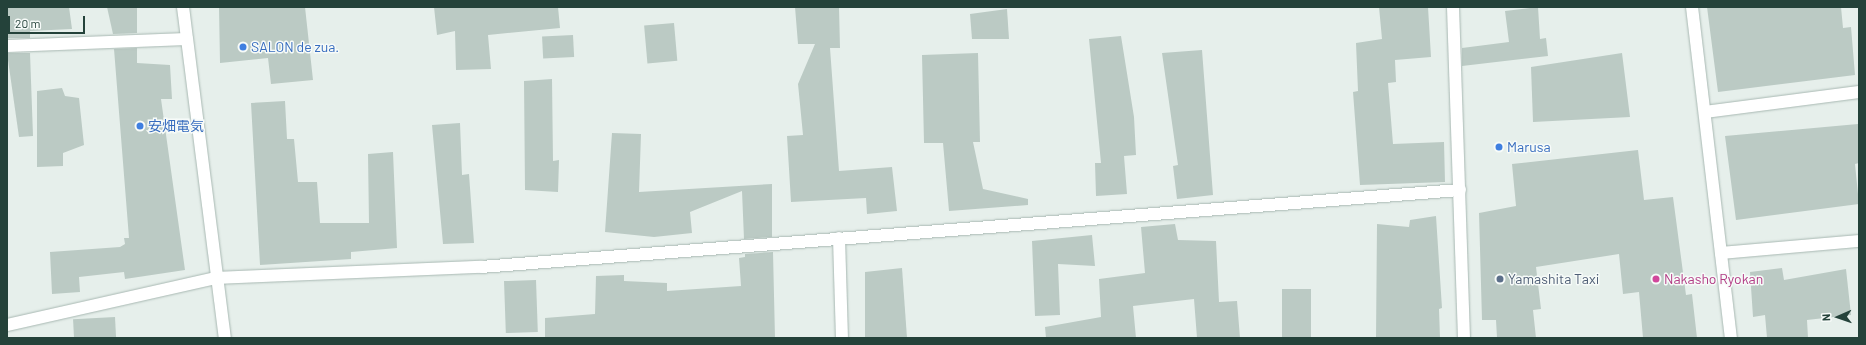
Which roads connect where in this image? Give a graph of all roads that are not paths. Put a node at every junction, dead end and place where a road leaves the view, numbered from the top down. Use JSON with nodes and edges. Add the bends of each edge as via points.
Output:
{"nodes":[{"id":1,"x":184,"y":7,"type":"edge"},
{"id":2,"x":1453,"y":7,"type":"edge"},
{"id":3,"x":1692,"y":7,"type":"edge"},
{"id":4,"x":187,"y":39,"type":"junction"},
{"id":5,"x":7,"y":46,"type":"edge"},
{"id":6,"x":1859,"y":92,"type":"edge"},
{"id":7,"x":1705,"y":112,"type":"junction"},
{"id":8,"x":1460,"y":190,"type":"junction"},
{"id":9,"x":839,"y":238,"type":"junction"},
{"id":10,"x":1859,"y":241,"type":"edge"},
{"id":11,"x":1721,"y":253,"type":"junction"},
{"id":12,"x":215,"y":278,"type":"junction"},
{"id":13,"x":7,"y":325,"type":"edge"},
{"id":14,"x":225,"y":338,"type":"edge"},
{"id":15,"x":842,"y":338,"type":"edge"},
{"id":16,"x":1464,"y":338,"type":"edge"},
{"id":17,"x":1731,"y":338,"type":"edge"}],
"edges":[{"from":1,"to":4,"type":"street"},
{"from":2,"to":8,"type":"street"},
{"from":3,"to":7,"type":"street"},
{"from":4,"to":5,"type":"street"},
{"from":4,"to":12,"type":"street"},
{"from":6,"to":7,"type":"street"},
{"from":7,"to":11,"type":"street"},
{"from":8,"to":9,"type":"street"},
{"from":8,"to":16,"type":"street"},
{"from":9,"to":12,"type":"street","via":[[481,267]]},
{"from":9,"to":15,"type":"street"},
{"from":10,"to":11,"type":"street"},
{"from":11,"to":17,"type":"street"},
{"from":12,"to":13,"type":"street"},
{"from":12,"to":14,"type":"street"}]}
